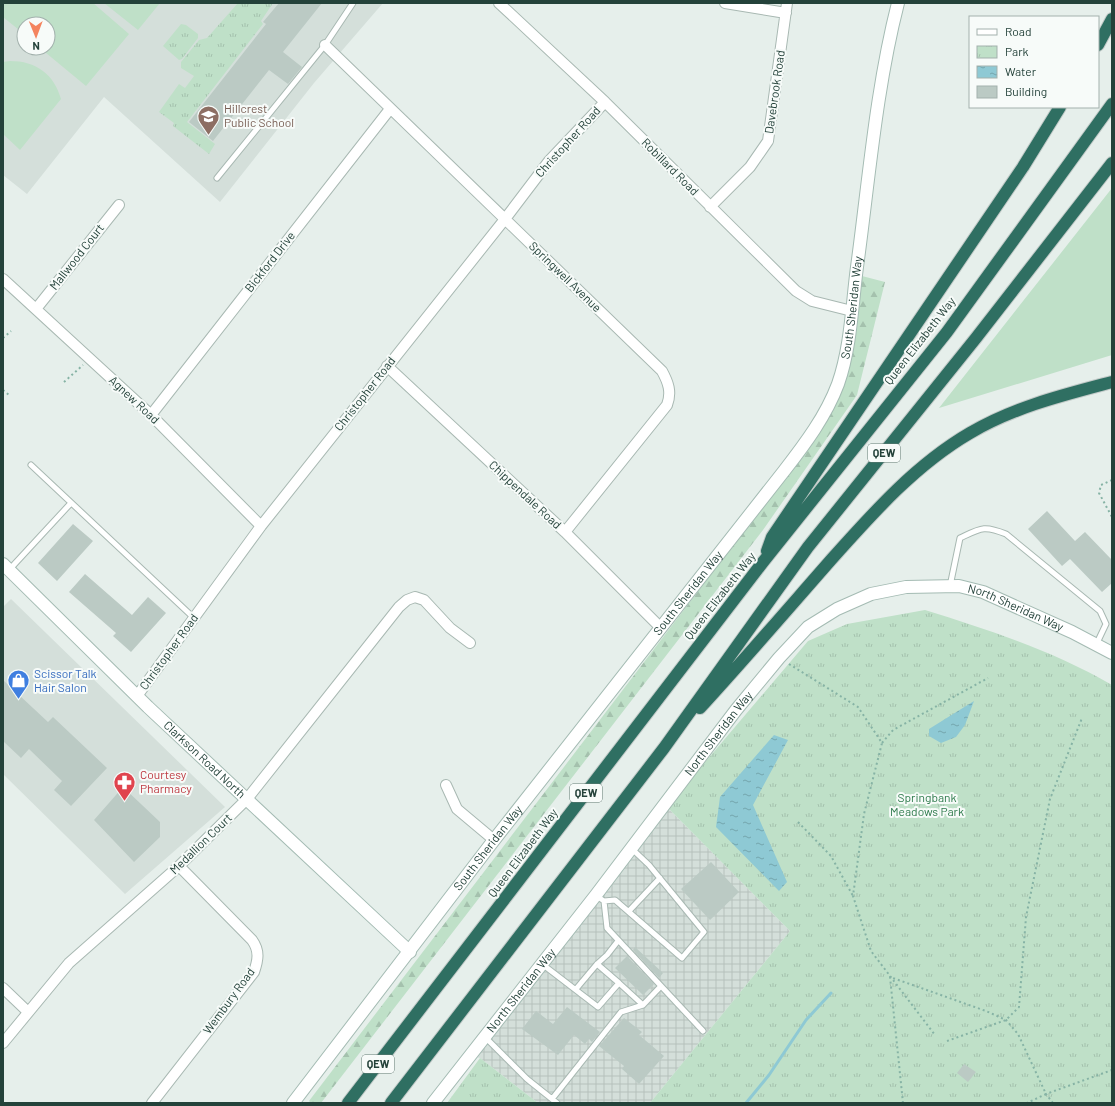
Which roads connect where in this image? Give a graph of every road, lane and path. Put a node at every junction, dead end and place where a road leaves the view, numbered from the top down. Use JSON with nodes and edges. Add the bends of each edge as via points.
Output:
{"nodes":[{"id":1,"x":353,"y":3,"type":"edge"},
{"id":2,"x":499,"y":3,"type":"edge"},
{"id":3,"x":725,"y":3,"type":"edge"},
{"id":4,"x":898,"y":3,"type":"edge"},
{"id":5,"x":786,"y":8,"type":"edge"},
{"id":6,"x":1112,"y":19,"type":"edge"},
{"id":7,"x":1099,"y":43,"type":"edge"},
{"id":8,"x":325,"y":45,"type":"junction"},
{"id":9,"x":605,"y":102,"type":"junction"},
{"id":10,"x":1112,"y":104,"type":"edge"},
{"id":11,"x":1059,"y":108,"type":"edge"},
{"id":12,"x":390,"y":109,"type":"junction"},
{"id":13,"x":1112,"y":163,"type":"edge"},
{"id":14,"x":217,"y":178,"type":"dead end"},
{"id":15,"x":118,"y":205,"type":"dead end"},
{"id":16,"x":710,"y":208,"type":"junction"},
{"id":17,"x":505,"y":219,"type":"junction"},
{"id":18,"x":3,"y":279,"type":"edge"},
{"id":19,"x":36,"y":309,"type":"junction"},
{"id":20,"x":852,"y":311,"type":"junction"},
{"id":21,"x":11,"y":331,"type":"dead end"},
{"id":22,"x":3,"y":338,"type":"edge"},
{"id":23,"x":89,"y":358,"type":"junction"},
{"id":24,"x":387,"y":366,"type":"junction"},
{"id":25,"x":64,"y":382,"type":"dead end"},
{"id":26,"x":1112,"y":382,"type":"edge"},
{"id":27,"x":3,"y":390,"type":"edge"},
{"id":28,"x":9,"y":395,"type":"dead end"},
{"id":29,"x":151,"y":415,"type":"junction"},
{"id":30,"x":31,"y":466,"type":"dead end"},
{"id":31,"x":1112,"y":480,"type":"edge"},
{"id":32,"x":72,"y":503,"type":"junction"},
{"id":33,"x":1112,"y":517,"type":"edge"},
{"id":34,"x":261,"y":526,"type":"junction"},
{"id":35,"x":565,"y":532,"type":"junction"},
{"id":36,"x":763,"y":562,"type":"junction"},
{"id":37,"x":5,"y":570,"type":"edge"},
{"id":38,"x":950,"y":586,"type":"junction"},
{"id":39,"x":194,"y":618,"type":"junction"},
{"id":40,"x":661,"y":628,"type":"junction"},
{"id":41,"x":470,"y":643,"type":"dead end"},
{"id":42,"x":1096,"y":645,"type":"junction"},
{"id":43,"x":1112,"y":653,"type":"edge"},
{"id":44,"x":779,"y":658,"type":"junction"},
{"id":45,"x":988,"y":678,"type":"dead end"},
{"id":46,"x":137,"y":696,"type":"junction"},
{"id":47,"x":1082,"y":718,"type":"dead end"},
{"id":48,"x":882,"y":743,"type":"junction"},
{"id":49,"x":664,"y":748,"type":"junction"},
{"id":50,"x":446,"y":785,"type":"dead end"},
{"id":51,"x":247,"y":799,"type":"junction"},
{"id":52,"x":798,"y":822,"type":"dead end"},
{"id":53,"x":494,"y":840,"type":"junction"},
{"id":54,"x":631,"y":848,"type":"junction"},
{"id":55,"x":179,"y":866,"type":"junction"},
{"id":56,"x":660,"y":878,"type":"junction"},
{"id":57,"x":853,"y":896,"type":"junction"},
{"id":58,"x":600,"y":898,"type":"junction"},
{"id":59,"x":629,"y":911,"type":"junction"},
{"id":60,"x":618,"y":941,"type":"junction"},
{"id":61,"x":410,"y":952,"type":"junction"},
{"id":62,"x":542,"y":964,"type":"junction"},
{"id":63,"x":597,"y":964,"type":"junction"},
{"id":64,"x":890,"y":976,"type":"junction"},
{"id":65,"x":619,"y":983,"type":"junction"},
{"id":66,"x":661,"y":986,"type":"junction"},
{"id":67,"x":3,"y":988,"type":"edge"},
{"id":68,"x":576,"y":989,"type":"junction"},
{"id":69,"x":643,"y":1005,"type":"junction"},
{"id":70,"x":27,"y":1011,"type":"junction"},
{"id":71,"x":1006,"y":1020,"type":"junction"},
{"id":72,"x":703,"y":1031,"type":"dead end"},
{"id":73,"x":935,"y":1035,"type":"dead end"},
{"id":74,"x":485,"y":1037,"type":"junction"},
{"id":75,"x":947,"y":1040,"type":"dead end"},
{"id":76,"x":3,"y":1043,"type":"edge"},
{"id":77,"x":1112,"y":1070,"type":"edge"},
{"id":78,"x":1046,"y":1094,"type":"junction"},
{"id":79,"x":555,"y":1101,"type":"edge"},
{"id":80,"x":152,"y":1103,"type":"edge"},
{"id":81,"x":293,"y":1103,"type":"edge"},
{"id":82,"x":348,"y":1103,"type":"edge"},
{"id":83,"x":391,"y":1103,"type":"edge"},
{"id":84,"x":433,"y":1103,"type":"edge"},
{"id":85,"x":903,"y":1103,"type":"edge"},
{"id":86,"x":1027,"y":1103,"type":"edge"},
{"id":87,"x":1053,"y":1103,"type":"edge"}],
"edges":[{"from":1,"to":8,"type":"lane"},
{"from":2,"to":9,"type":"street","name":"Robillard Road"},
{"from":3,"to":5,"type":"street"},
{"from":4,"to":20,"type":"street","name":"South Sheridan Way","via":[[877,116]]},
{"from":5,"to":16,"type":"street","name":"Davebrook Road","via":[[768,141],[750,167]]},
{"from":6,"to":7,"type":"highway"},
{"from":8,"to":12,"type":"street","name":"Springwell Avenue"},
{"from":8,"to":14,"type":"lane"},
{"from":9,"to":16,"type":"street","name":"Robillard Road"},
{"from":9,"to":17,"type":"street","name":"Christopher Road","via":[[549,160]]},
{"from":10,"to":36,"type":"highway","name":"Queen Elizabeth Way","number":"QEW","via":[[947,332]]},
{"from":11,"to":36,"type":"highway","via":[[1019,174],[772,537]]},
{"from":12,"to":17,"type":"street","name":"Springwell Avenue"},
{"from":12,"to":29,"type":"street","name":"Bickford Drive"},
{"from":13,"to":49,"type":"highway","number":"QEW","via":[[808,547]]},
{"from":15,"to":19,"type":"street","name":"Mallwood Court"},
{"from":16,"to":20,"type":"street","name":"Robillard Road","via":[[796,291],[812,301]]},
{"from":17,"to":24,"type":"street","name":"Christopher Road"},
{"from":17,"to":35,"type":"street","name":"Springwell Avenue","via":[[662,371],[668,382],[670,396],[667,405]]},
{"from":18,"to":19,"type":"street","name":"Agnew Road"},
{"from":19,"to":23,"type":"street","name":"Agnew Road"},
{"from":20,"to":40,"type":"street","name":"South Sheridan Way","via":[[843,367],[821,420]]},
{"from":21,"to":22,"type":"path"},
{"from":23,"to":25,"type":"path"},
{"from":23,"to":29,"type":"street","name":"Agnew Road"},
{"from":24,"to":34,"type":"street","name":"Christopher Road"},
{"from":24,"to":35,"type":"street","name":"Chippendale Road"},
{"from":26,"to":49,"type":"highway","via":[[1030,405],[997,419],[969,433],[913,473],[850,539]]},
{"from":27,"to":28,"type":"path"},
{"from":29,"to":34,"type":"street","name":"Agnew Road"},
{"from":30,"to":32,"type":"lane"},
{"from":31,"to":33,"type":"path","via":[[1101,485],[1099,493]]},
{"from":32,"to":37,"type":"lane"},
{"from":32,"to":39,"type":"lane"},
{"from":34,"to":39,"type":"street","name":"Christopher Road"},
{"from":35,"to":40,"type":"street","name":"Chippendale Road"},
{"from":36,"to":82,"type":"highway","name":"Queen Elizabeth Way","number":"QEW"},
{"from":37,"to":46,"type":"street","name":"Clarkson Road North"},
{"from":38,"to":42,"type":"street","name":"North Sheridan Way","via":[[983,592]]},
{"from":38,"to":42,"type":"lane","via":[[960,538],[978,529],[991,528],[1006,534],[1100,610],[1106,624]]},
{"from":38,"to":44,"type":"street","name":"North Sheridan Way","via":[[906,587],[871,594],[837,609],[808,627]]},
{"from":39,"to":46,"type":"street","name":"Christopher Road"},
{"from":40,"to":53,"type":"street","name":"South Sheridan Way"},
{"from":41,"to":51,"type":"street","name":"Medallion Court","via":[[450,628],[424,600],[415,597],[407,600]]},
{"from":42,"to":43,"type":"street","name":"North Sheridan Way"},
{"from":44,"to":48,"type":"path","via":[[858,707]]},
{"from":44,"to":54,"type":"street","name":"North Sheridan Way"},
{"from":45,"to":48,"type":"path","via":[[893,730]]},
{"from":46,"to":51,"type":"street","name":"Clarkson Road North"},
{"from":47,"to":71,"type":"path","via":[[1050,799],[1026,917],[1019,1008]]},
{"from":48,"to":57,"type":"path","via":[[864,814]]},
{"from":49,"to":83,"type":"highway","number":"QEW"},
{"from":50,"to":53,"type":"street","via":[[457,809]]},
{"from":51,"to":55,"type":"street","name":"Medallion Court"},
{"from":51,"to":61,"type":"street","name":"Clarkson Road North"},
{"from":52,"to":57,"type":"path","via":[[831,856]]},
{"from":53,"to":61,"type":"street","name":"South Sheridan Way"},
{"from":54,"to":56,"type":"lane"},
{"from":54,"to":58,"type":"street","name":"North Sheridan Way"},
{"from":55,"to":70,"type":"street","name":"Medallion Court","via":[[69,963]]},
{"from":55,"to":80,"type":"street","name":"Wembury Road","via":[[252,940],[257,946],[258,958],[254,972]]},
{"from":56,"to":59,"type":"lane"},
{"from":56,"to":59,"type":"lane","via":[[704,932],[682,958]]},
{"from":57,"to":64,"type":"path","via":[[871,951]]},
{"from":58,"to":59,"type":"lane","via":[[615,900]]},
{"from":58,"to":60,"type":"lane","via":[[606,928]]},
{"from":58,"to":62,"type":"street","name":"North Sheridan Way"},
{"from":60,"to":63,"type":"lane"},
{"from":60,"to":66,"type":"lane"},
{"from":61,"to":81,"type":"street","name":"South Sheridan Way"},
{"from":62,"to":68,"type":"lane"},
{"from":62,"to":74,"type":"street","name":"North Sheridan Way"},
{"from":63,"to":65,"type":"lane"},
{"from":63,"to":68,"type":"lane"},
{"from":64,"to":71,"type":"path"},
{"from":64,"to":73,"type":"path"},
{"from":64,"to":85,"type":"path"},
{"from":65,"to":68,"type":"lane","via":[[598,1007]]},
{"from":65,"to":69,"type":"lane"},
{"from":66,"to":69,"type":"lane"},
{"from":66,"to":72,"type":"lane"},
{"from":67,"to":70,"type":"street"},
{"from":69,"to":79,"type":"lane","via":[[621,1012]]},
{"from":70,"to":76,"type":"street","name":"Medallion Court"},
{"from":71,"to":75,"type":"path"},
{"from":71,"to":78,"type":"path","via":[[1018,1034]]},
{"from":74,"to":79,"type":"lane","via":[[527,1079]]},
{"from":74,"to":84,"type":"street","name":"North Sheridan Way"},
{"from":77,"to":78,"type":"path"},
{"from":78,"to":86,"type":"path"},
{"from":78,"to":87,"type":"path"}]}
